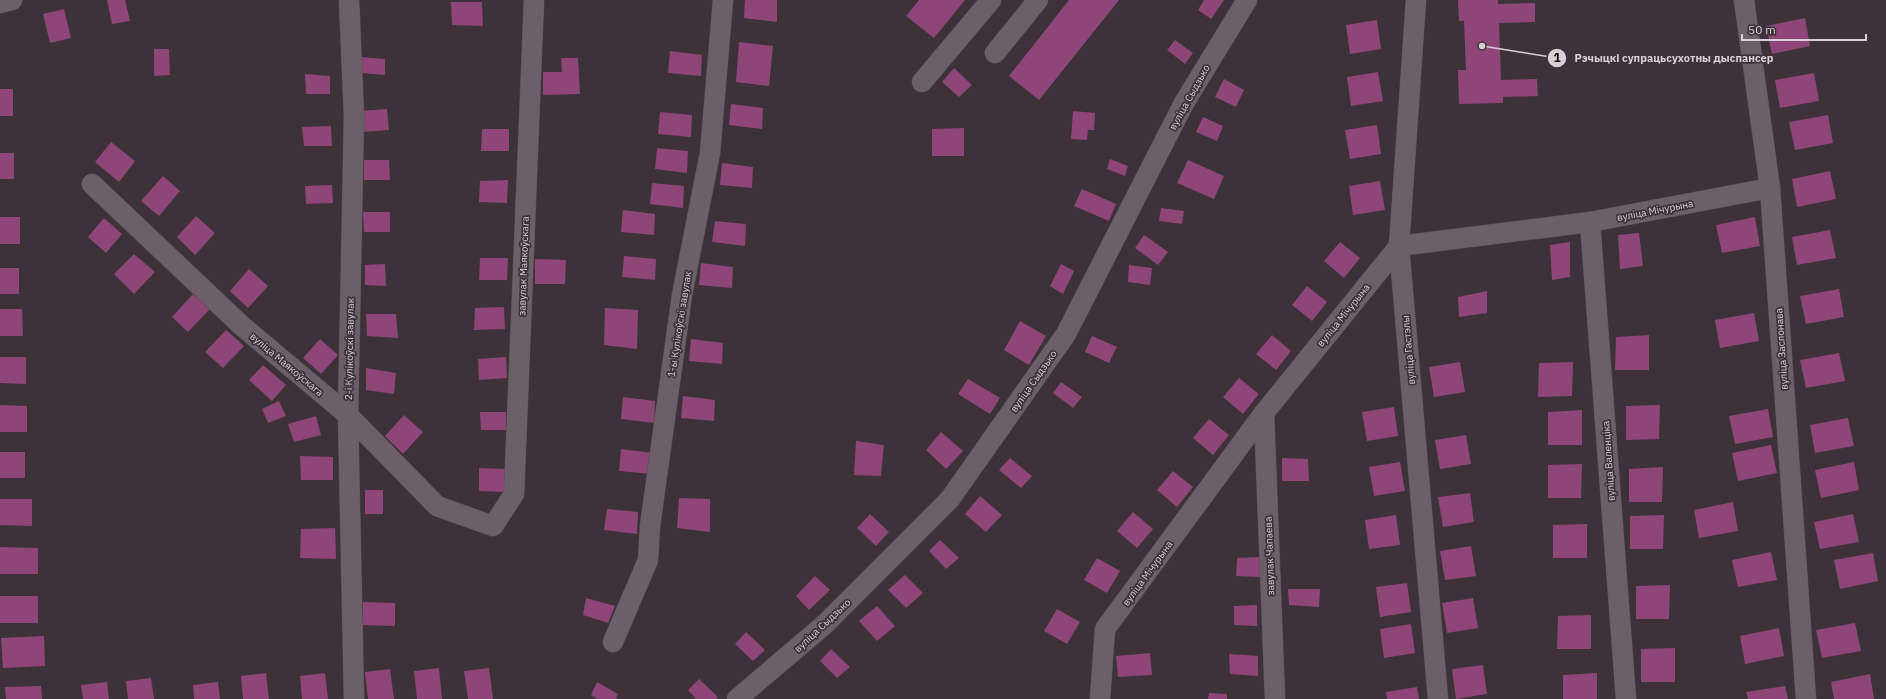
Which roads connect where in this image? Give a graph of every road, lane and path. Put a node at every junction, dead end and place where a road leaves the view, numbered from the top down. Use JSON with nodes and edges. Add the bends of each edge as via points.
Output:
{"nodes":[{"id":1,"x":12,"y":0,"type":"edge"},
{"id":2,"x":349,"y":0,"type":"edge"},
{"id":3,"x":534,"y":0,"type":"edge"},
{"id":4,"x":723,"y":0,"type":"edge"},
{"id":5,"x":991,"y":0,"type":"edge"},
{"id":6,"x":1038,"y":0,"type":"edge"},
{"id":7,"x":1246,"y":0,"type":"edge"},
{"id":8,"x":1416,"y":0,"type":"edge"},
{"id":9,"x":1744,"y":0,"type":"edge"},
{"id":10,"x":0,"y":3,"type":"edge"},
{"id":11,"x":995,"y":53,"type":"dead end"},
{"id":12,"x":922,"y":82,"type":"dead end"},
{"id":13,"x":92,"y":184,"type":"dead end"},
{"id":14,"x":1770,"y":188,"type":"junction"},
{"id":15,"x":1590,"y":222,"type":"junction"},
{"id":16,"x":1399,"y":246,"type":"junction"},
{"id":17,"x":1264,"y":413,"type":"junction"},
{"id":18,"x":348,"y":415,"type":"junction"},
{"id":19,"x":493,"y":526,"type":"joint"},
{"id":20,"x":613,"y":642,"type":"dead end"},
{"id":21,"x":354,"y":699,"type":"edge"},
{"id":22,"x":737,"y":699,"type":"edge"},
{"id":23,"x":1100,"y":699,"type":"edge"},
{"id":24,"x":1275,"y":699,"type":"edge"},
{"id":25,"x":1438,"y":699,"type":"edge"},
{"id":26,"x":1626,"y":699,"type":"edge"},
{"id":27,"x":1806,"y":699,"type":"edge"}],
"edges":[{"from":1,"to":10,"type":"street"},
{"from":2,"to":18,"type":"street","name":"2-і Кулікоўскі завулак","via":[[354,116]]},
{"from":3,"to":19,"type":"street","name":"завулак Маякоўскага","via":[[514,494]]},
{"from":4,"to":20,"type":"street","name":"1-ы Кулікоўскі завулак","via":[[710,153],[682,295],[650,526],[648,560]]},
{"from":5,"to":12,"type":"street"},
{"from":6,"to":11,"type":"street"},
{"from":7,"to":22,"type":"street","name":"вуліца Сыдзько","via":[[1184,103],[1066,334],[950,499],[824,625]]},
{"from":8,"to":16,"type":"street","name":"вуліца Гастэлы"},
{"from":9,"to":14,"type":"street","name":"вуліца Заслонава"},
{"from":13,"to":18,"type":"street","name":"вуліца Маякоўскага","via":[[242,326]]},
{"from":14,"to":15,"type":"street","name":"вуліца Мічурына"},
{"from":14,"to":27,"type":"street","name":"вуліца Заслонава"},
{"from":15,"to":16,"type":"street","name":"вуліца Мічурына"},
{"from":15,"to":26,"type":"street","name":"вуліца Валенціка"},
{"from":16,"to":17,"type":"street","name":"вуліца Мічурына"},
{"from":16,"to":25,"type":"street","name":"вуліца Гастэлы"},
{"from":17,"to":23,"type":"street","name":"вуліца Мічурына","via":[[1105,629]]},
{"from":17,"to":24,"type":"street","name":"завулак Чапаева"},
{"from":18,"to":19,"type":"street","name":"вуліца Маякоўскага","via":[[437,506]]},
{"from":18,"to":21,"type":"street","name":"2-і Кулікоўскі завулак"}]}
